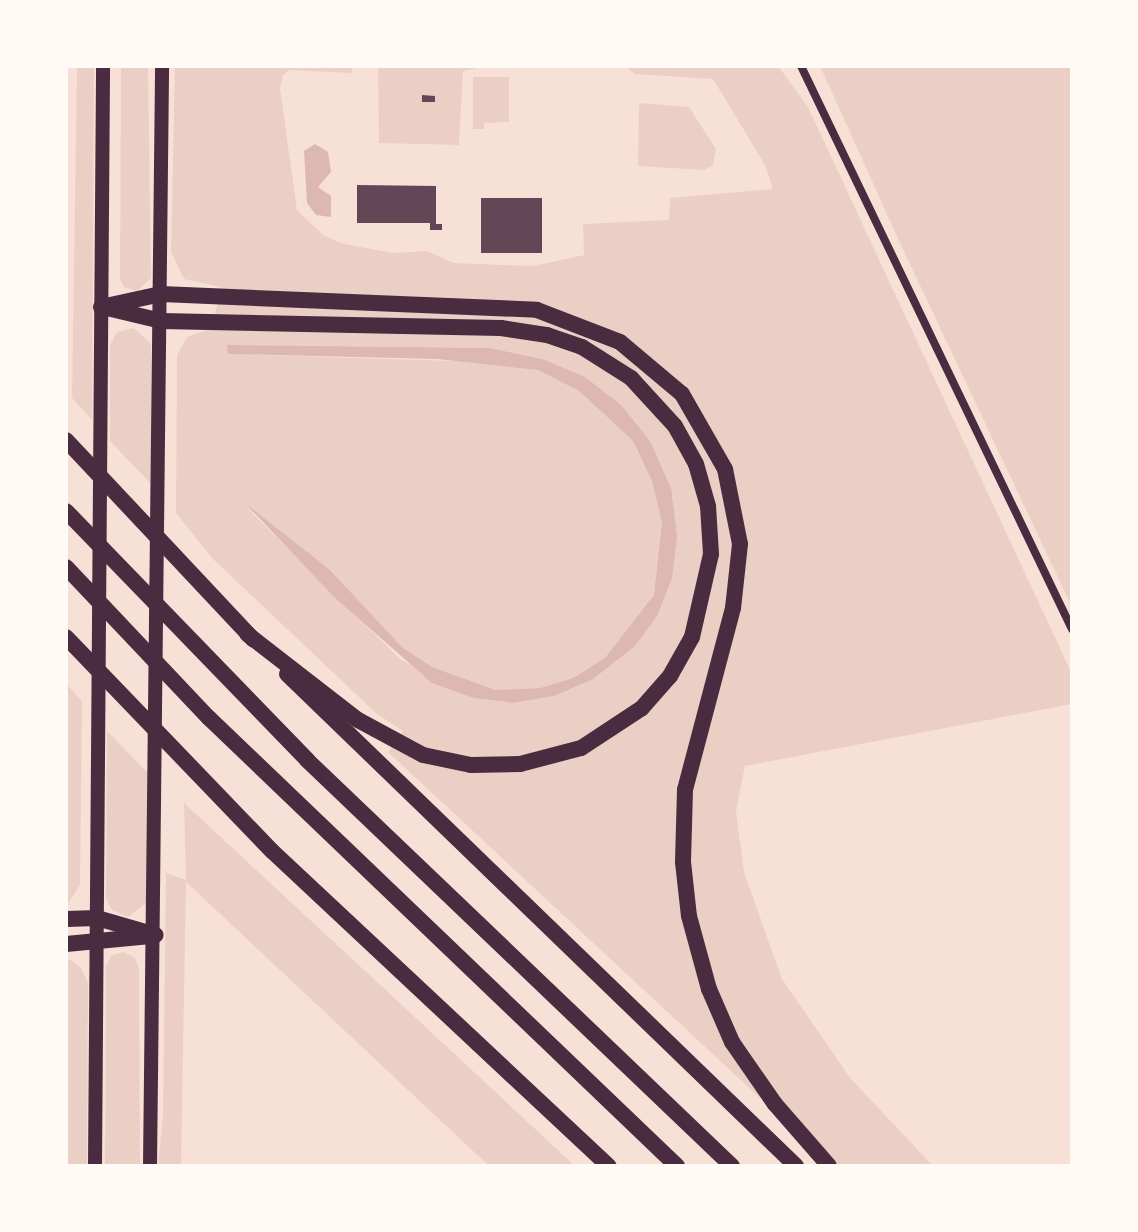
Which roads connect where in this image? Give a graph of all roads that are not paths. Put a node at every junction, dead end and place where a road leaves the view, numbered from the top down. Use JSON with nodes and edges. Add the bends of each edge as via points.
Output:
{"nodes":[{"id":1,"x":103,"y":66,"type":"edge"},
{"id":2,"x":162,"y":66,"type":"edge"},
{"id":3,"x":801,"y":66,"type":"edge"},
{"id":4,"x":161,"y":294,"type":"junction"},
{"id":5,"x":101,"y":307,"type":"junction"},
{"id":6,"x":161,"y":321,"type":"junction"},
{"id":7,"x":66,"y":440,"type":"edge"},
{"id":8,"x":66,"y":511,"type":"edge"},
{"id":9,"x":66,"y":567,"type":"edge"},
{"id":10,"x":1072,"y":629,"type":"edge"},
{"id":11,"x":247,"y":634,"type":"junction"},
{"id":12,"x":66,"y":637,"type":"edge"},
{"id":13,"x":66,"y":653,"type":"edge"},
{"id":14,"x":121,"y":696,"type":"junction"},
{"id":15,"x":97,"y":918,"type":"junction"},
{"id":16,"x":66,"y":919,"type":"edge"},
{"id":17,"x":156,"y":935,"type":"junction"},
{"id":18,"x":66,"y":944,"type":"edge"},
{"id":19,"x":97,"y":945,"type":"junction"},
{"id":20,"x":95,"y":1166,"type":"edge"},
{"id":21,"x":150,"y":1166,"type":"edge"},
{"id":22,"x":609,"y":1166,"type":"edge"},
{"id":23,"x":677,"y":1166,"type":"edge"},
{"id":24,"x":732,"y":1166,"type":"edge"},
{"id":25,"x":796,"y":1166,"type":"edge"},
{"id":26,"x":829,"y":1166,"type":"edge"}],
"edges":[{"from":1,"to":5,"type":"main road"},
{"from":2,"to":4,"type":"main road"},
{"from":3,"to":10,"type":"street"},
{"from":4,"to":5,"type":"highway"},
{"from":4,"to":6,"type":"main road"},
{"from":4,"to":26,"type":"highway","via":[[537,310],[620,342],[670,380],[694,410],[716,448],[732,493],[739,567],[685,790],[683,862],[689,916],[709,989],[732,1042],[775,1104]]},
{"from":5,"to":6,"type":"highway"},
{"from":5,"to":15,"type":"main road"},
{"from":6,"to":11,"type":"highway","via":[[501,328],[547,335],[599,356],[646,392],[675,426],[703,486],[711,530],[709,576],[699,619],[681,660],[628,719],[561,755],[520,764],[471,765],[423,755],[358,720]]},
{"from":6,"to":17,"type":"main road"},
{"from":7,"to":11,"type":"highway"},
{"from":8,"to":24,"type":"highway","via":[[209,662]]},
{"from":9,"to":23,"type":"highway","via":[[209,718]]},
{"from":11,"to":25,"type":"highway"},
{"from":12,"to":14,"type":"highway"},
{"from":13,"to":14,"type":"highway"},
{"from":14,"to":22,"type":"highway","via":[[209,789],[488,1058]]},
{"from":15,"to":16,"type":"highway"},
{"from":15,"to":17,"type":"highway"},
{"from":15,"to":19,"type":"main road"},
{"from":17,"to":19,"type":"highway"},
{"from":17,"to":21,"type":"main road"},
{"from":18,"to":19,"type":"highway"},
{"from":19,"to":20,"type":"main road"}]}
